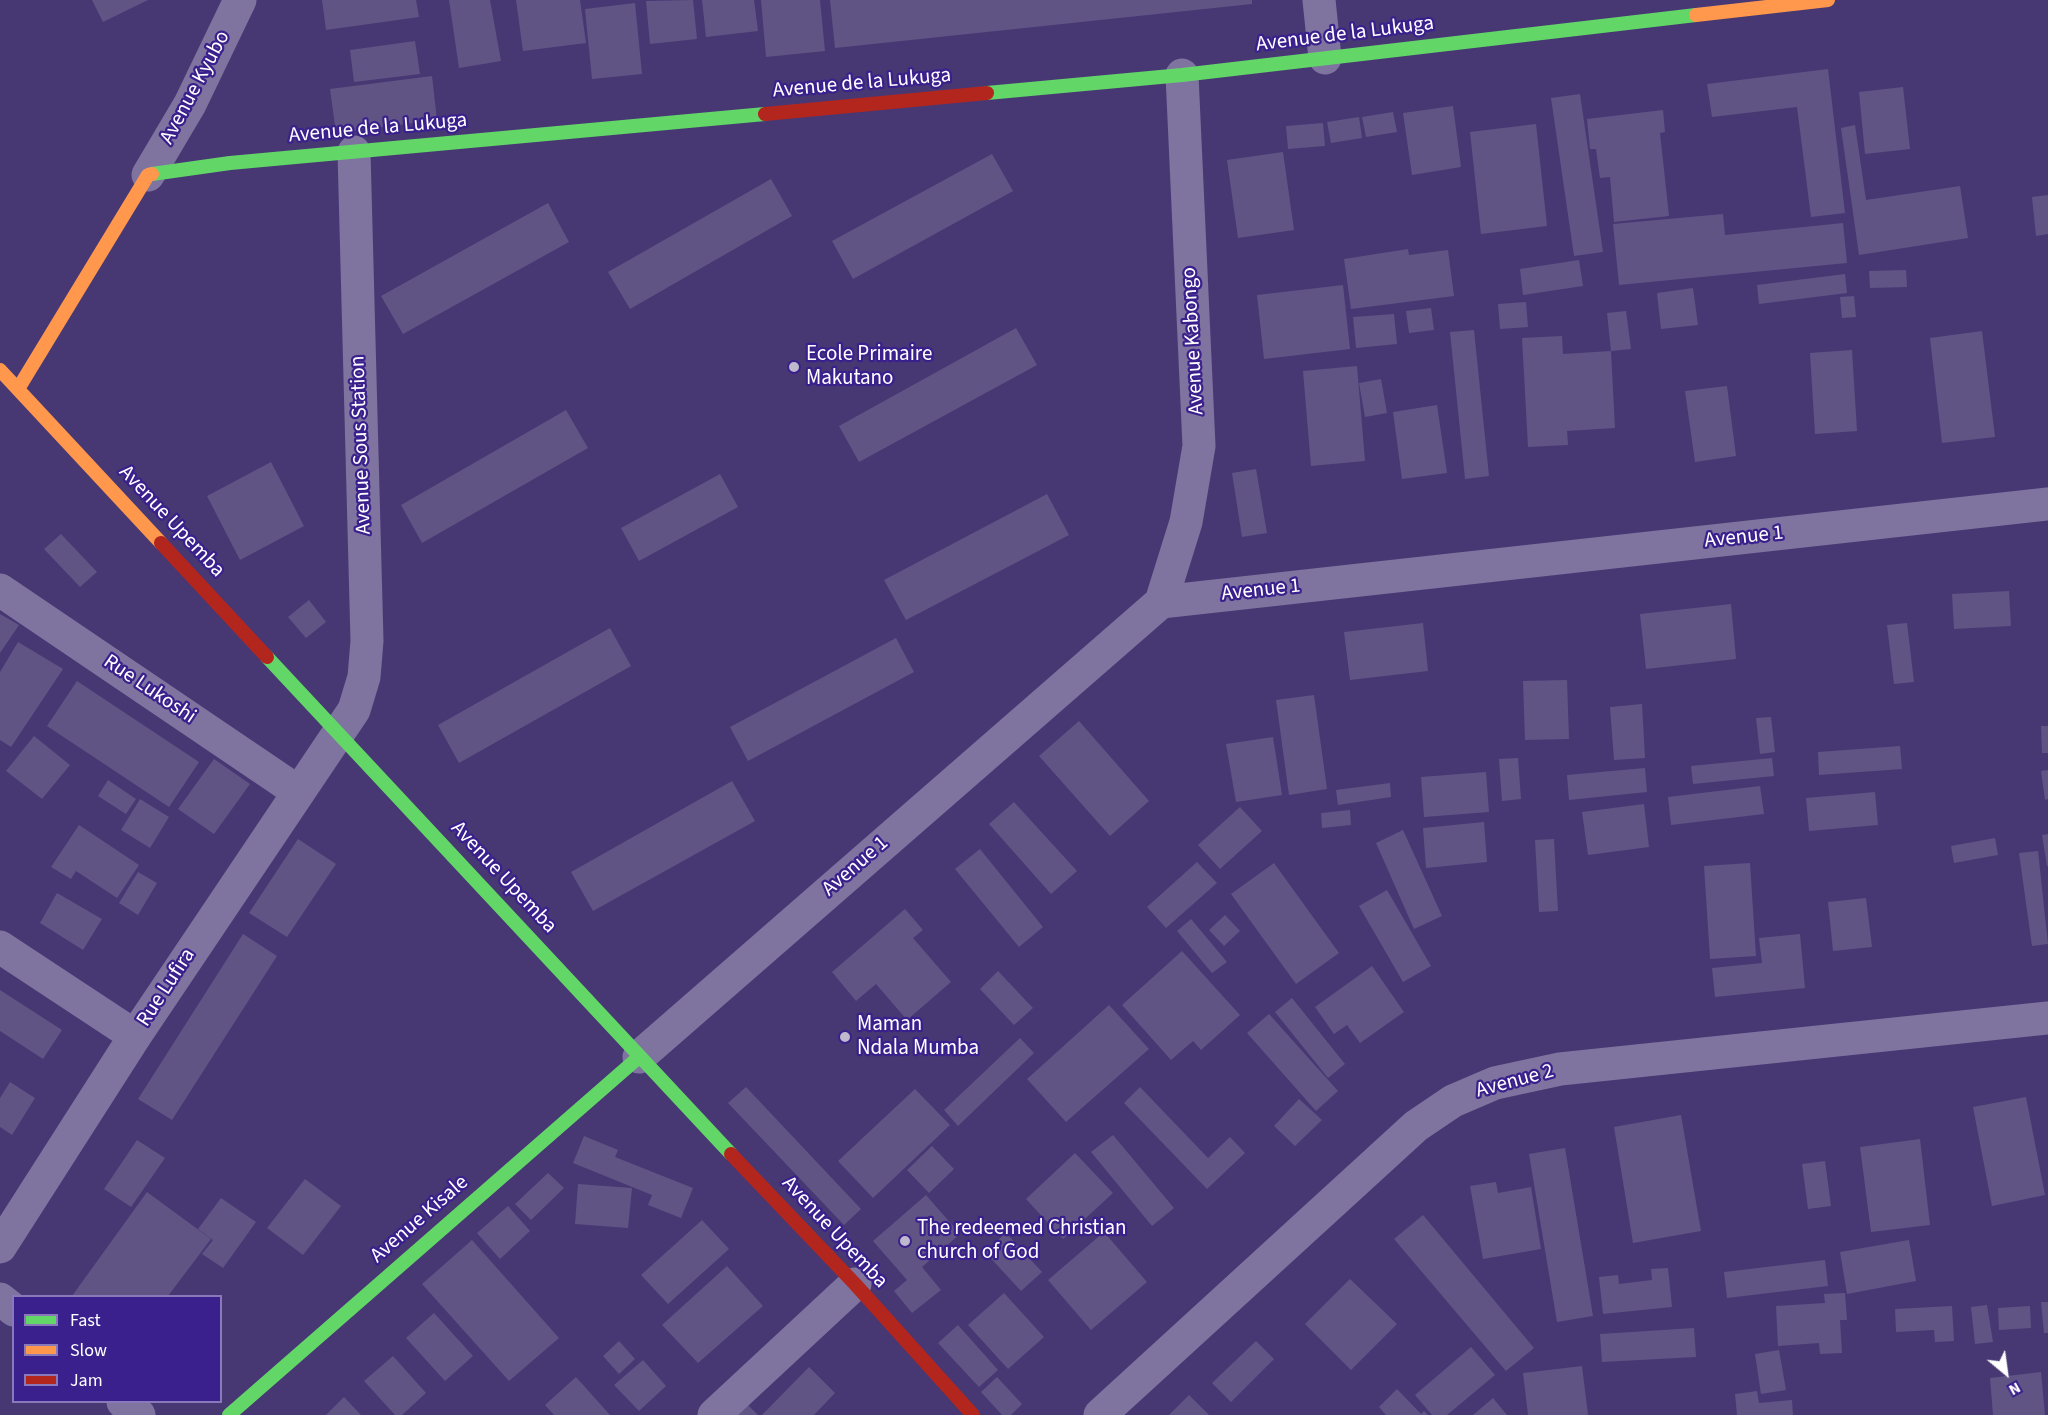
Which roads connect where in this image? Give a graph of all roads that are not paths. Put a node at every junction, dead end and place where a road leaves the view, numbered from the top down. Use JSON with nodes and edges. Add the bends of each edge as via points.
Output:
{"nodes":[{"id":1,"x":240,"y":0,"type":"edge"},
{"id":2,"x":1319,"y":0,"type":"edge"},
{"id":3,"x":1828,"y":0,"type":"edge"},
{"id":4,"x":1325,"y":58,"type":"junction"},
{"id":5,"x":1182,"y":75,"type":"junction"},
{"id":6,"x":354,"y":152,"type":"junction"},
{"id":7,"x":148,"y":175,"type":"junction"},
{"id":8,"x":0,"y":370,"type":"edge"},
{"id":9,"x":18,"y":389,"type":"junction"},
{"id":10,"x":2048,"y":504,"type":"edge"},
{"id":11,"x":0,"y":590,"type":"edge"},
{"id":12,"x":1161,"y":602,"type":"junction"},
{"id":13,"x":338,"y":731,"type":"junction"},
{"id":14,"x":297,"y":791,"type":"junction"},
{"id":15,"x":0,"y":947,"type":"edge"},
{"id":16,"x":2048,"y":1018,"type":"edge"},
{"id":17,"x":135,"y":1036,"type":"junction"},
{"id":18,"x":639,"y":1057,"type":"junction"},
{"id":19,"x":0,"y":1247,"type":"edge"},
{"id":20,"x":855,"y":1284,"type":"junction"},
{"id":21,"x":0,"y":1299,"type":"edge"},
{"id":22,"x":12,"y":1308,"type":"edge"},
{"id":23,"x":125,"y":1403,"type":"edge"},
{"id":24,"x":139,"y":1415,"type":"edge"},
{"id":25,"x":229,"y":1415,"type":"edge"},
{"id":26,"x":714,"y":1415,"type":"edge"},
{"id":27,"x":973,"y":1415,"type":"edge"},
{"id":28,"x":1100,"y":1415,"type":"edge"}],
"edges":[{"from":1,"to":7,"type":"street","name":"Avenue Kyubo","via":[[190,105]]},
{"from":2,"to":4,"type":"street"},
{"from":3,"to":4,"type":"street","name":"Avenue de la Lukuga"},
{"from":4,"to":5,"type":"street","name":"Avenue de la Lukuga"},
{"from":5,"to":6,"type":"street","name":"Avenue de la Lukuga"},
{"from":5,"to":12,"type":"street","name":"Avenue Kabongo","via":[[1199,446],[1186,522]]},
{"from":6,"to":7,"type":"street","name":"Avenue de la Lukuga"},
{"from":6,"to":13,"type":"street","name":"Avenue Sous Station","via":[[367,641],[364,677],[354,710]]},
{"from":7,"to":9,"type":"street"},
{"from":8,"to":9,"type":"street","name":"Avenue Upemba"},
{"from":9,"to":13,"type":"street","name":"Avenue Upemba"},
{"from":10,"to":12,"type":"street","name":"Avenue 1"},
{"from":11,"to":14,"type":"street","name":"Rue Lukoshi"},
{"from":12,"to":18,"type":"street","name":"Avenue 1"},
{"from":13,"to":14,"type":"street","name":"Rue Lufira"},
{"from":13,"to":18,"type":"street","name":"Avenue Upemba"},
{"from":14,"to":17,"type":"street","name":"Rue Lufira"},
{"from":15,"to":17,"type":"street"},
{"from":16,"to":28,"type":"street","name":"Avenue 2","via":[[1560,1069],[1495,1083],[1453,1101],[1416,1126]]},
{"from":17,"to":19,"type":"street","name":"Rue Lufira"},
{"from":18,"to":20,"type":"street","name":"Avenue Upemba"},
{"from":18,"to":25,"type":"street","name":"Avenue Kisale"},
{"from":20,"to":26,"type":"street"},
{"from":20,"to":27,"type":"street","name":"Avenue Upemba"},
{"from":21,"to":22,"type":"street"},
{"from":23,"to":24,"type":"street"}]}
